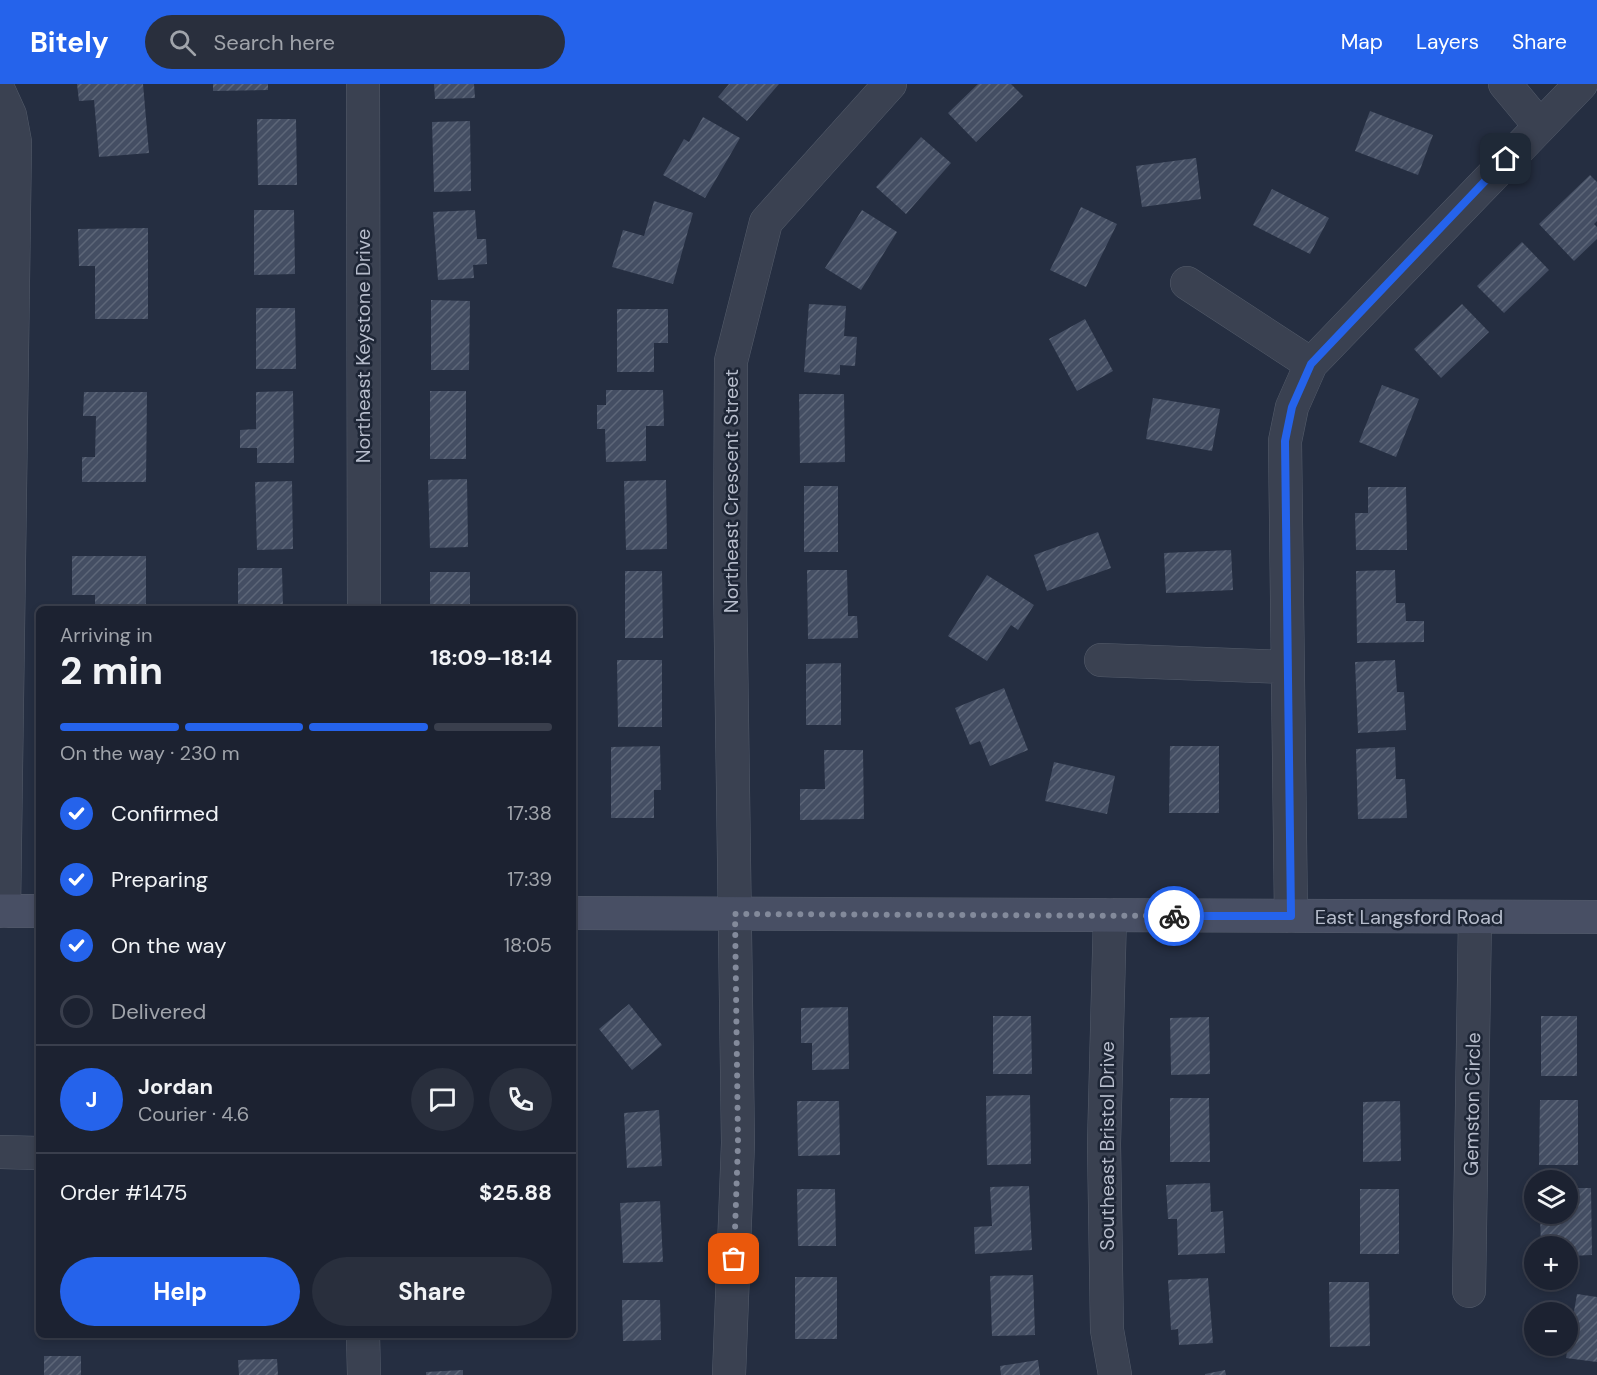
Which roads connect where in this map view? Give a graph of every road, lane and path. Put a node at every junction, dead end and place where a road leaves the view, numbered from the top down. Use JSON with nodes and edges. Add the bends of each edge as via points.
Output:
{"nodes":[{"id":1,"x":363,"y":84,"type":"edge"},
{"id":2,"x":890,"y":84,"type":"edge"},
{"id":3,"x":1505,"y":84,"type":"edge"},
{"id":4,"x":1581,"y":84,"type":"edge"},
{"id":5,"x":0,"y":93,"type":"edge"},
{"id":6,"x":1539,"y":125,"type":"junction"},
{"id":7,"x":1187,"y":283,"type":"dead end"},
{"id":8,"x":1311,"y":364,"type":"junction"},
{"id":9,"x":364,"y":606,"type":"edge"},
{"id":10,"x":1101,"y":660,"type":"dead end"},
{"id":11,"x":1287,"y":667,"type":"junction"},
{"id":12,"x":2,"y":911,"type":"edge"},
{"id":13,"x":36,"y":911,"type":"edge"},
{"id":14,"x":576,"y":913,"type":"edge"},
{"id":15,"x":735,"y":914,"type":"junction"},
{"id":16,"x":1110,"y":915,"type":"junction"},
{"id":17,"x":1291,"y":916,"type":"junction"},
{"id":18,"x":1475,"y":917,"type":"junction"},
{"id":19,"x":1597,"y":917,"type":"edge"},
{"id":20,"x":0,"y":1152,"type":"edge"},
{"id":21,"x":36,"y":1153,"type":"edge"},
{"id":22,"x":1469,"y":1291,"type":"dead end"},
{"id":23,"x":363,"y":1338,"type":"edge"},
{"id":24,"x":364,"y":1375,"type":"edge"},
{"id":25,"x":729,"y":1375,"type":"edge"},
{"id":26,"x":1115,"y":1375,"type":"edge"}],
"edges":[{"from":1,"to":9,"type":"street","name":"Northeast Keystone Drive"},
{"from":2,"to":15,"type":"street","name":"Northeast Crescent Street","via":[[766,222],[731,361]]},
{"from":3,"to":6,"type":"street"},
{"from":4,"to":6,"type":"street"},
{"from":5,"to":12,"type":"street","via":[[10,115],[15,142]]},
{"from":6,"to":8,"type":"street"},
{"from":7,"to":8,"type":"street"},
{"from":8,"to":11,"type":"street","via":[[1292,407],[1285,441]]},
{"from":10,"to":11,"type":"street"},
{"from":11,"to":17,"type":"street"},
{"from":12,"to":13,"type":"street"},
{"from":14,"to":15,"type":"street","name":"East Langsford Road"},
{"from":15,"to":16,"type":"street","name":"East Langsford Road"},
{"from":15,"to":25,"type":"street","name":"Northeast Crescent Street","via":[[738,1143]]},
{"from":16,"to":17,"type":"street","name":"East Langsford Road"},
{"from":16,"to":26,"type":"street","name":"Southeast Bristol Drive","via":[[1104,1144],[1107,1330]]},
{"from":17,"to":18,"type":"street","name":"East Langsford Road"},
{"from":18,"to":19,"type":"street","name":"East Langsford Road"},
{"from":18,"to":22,"type":"street","name":"Gemston Circle"},
{"from":20,"to":21,"type":"street"},
{"from":23,"to":24,"type":"street"}]}
